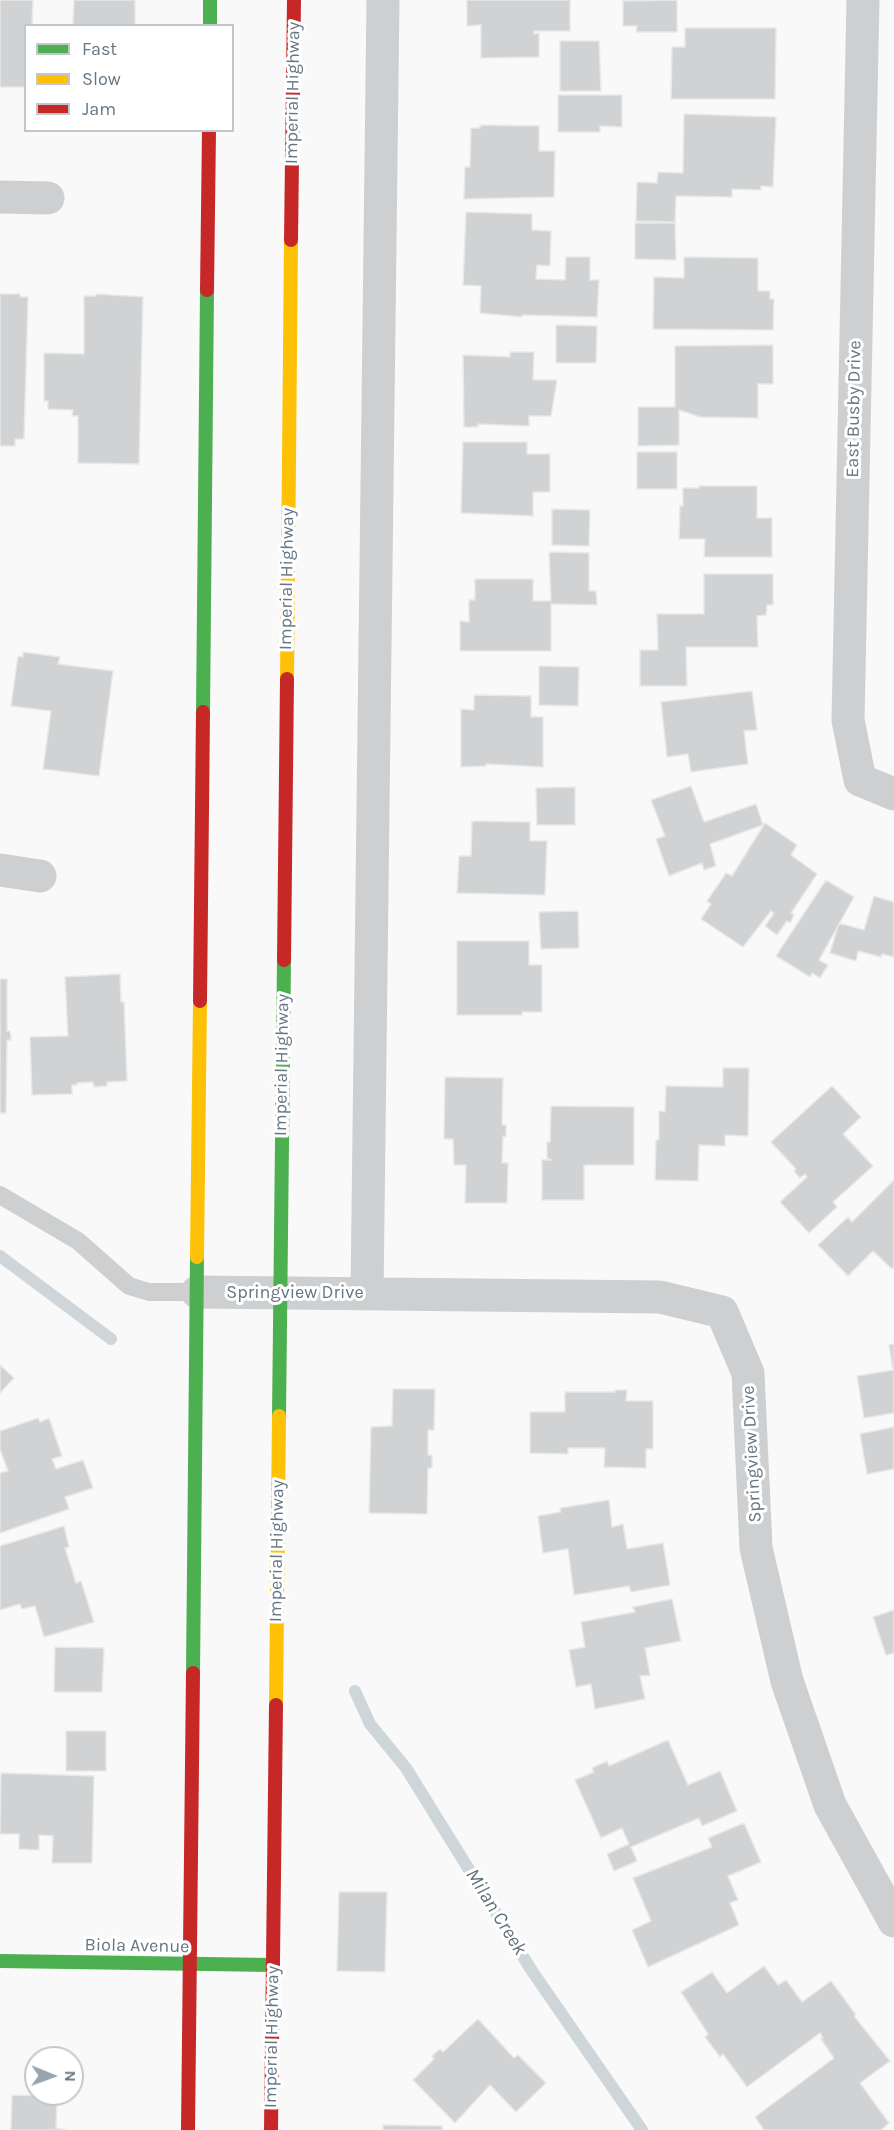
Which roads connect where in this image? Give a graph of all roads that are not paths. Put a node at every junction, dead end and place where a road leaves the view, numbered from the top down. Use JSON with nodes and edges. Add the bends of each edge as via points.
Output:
{"nodes":[{"id":1,"x":210,"y":0,"type":"edge"},
{"id":2,"x":294,"y":0,"type":"edge"},
{"id":3,"x":383,"y":0,"type":"edge"},
{"id":4,"x":863,"y":0,"type":"edge"},
{"id":5,"x":210,"y":24,"type":"edge"},
{"id":6,"x":209,"y":132,"type":"edge"},
{"id":7,"x":0,"y":197,"type":"edge"},
{"id":8,"x":48,"y":198,"type":"dead end"},
{"id":9,"x":894,"y":794,"type":"edge"},
{"id":10,"x":0,"y":870,"type":"edge"},
{"id":11,"x":40,"y":876,"type":"dead end"},
{"id":12,"x":0,"y":1195,"type":"edge"},
{"id":13,"x":197,"y":1292,"type":"junction"},
{"id":14,"x":279,"y":1292,"type":"junction"},
{"id":15,"x":367,"y":1293,"type":"junction"},
{"id":16,"x":894,"y":1921,"type":"edge"},
{"id":17,"x":0,"y":1961,"type":"edge"},
{"id":18,"x":190,"y":1965,"type":"junction"},
{"id":19,"x":273,"y":1965,"type":"junction"},
{"id":20,"x":188,"y":2130,"type":"edge"},
{"id":21,"x":271,"y":2130,"type":"edge"}],
"edges":[{"from":1,"to":5,"type":"main road"},
{"from":2,"to":14,"type":"main road","name":"Imperial Highway"},
{"from":3,"to":15,"type":"street"},
{"from":4,"to":9,"type":"street","name":"East Busby Drive","via":[[848,720],[860,780]]},
{"from":6,"to":13,"type":"main road"},
{"from":7,"to":8,"type":"street"},
{"from":10,"to":11,"type":"street"},
{"from":12,"to":13,"type":"lane","via":[[78,1241],[129,1286],[150,1292]]},
{"from":13,"to":14,"type":"street","name":"Springview Drive"},
{"from":13,"to":18,"type":"main road"},
{"from":14,"to":15,"type":"street","name":"Springview Drive"},
{"from":14,"to":19,"type":"main road","name":"Imperial Highway"},
{"from":15,"to":16,"type":"street","name":"Springview Drive","via":[[660,1297],[722,1312],[748,1373],[756,1548],[787,1681],[830,1805]]},
{"from":17,"to":18,"type":"main road","name":"Biola Avenue"},
{"from":18,"to":19,"type":"main road","name":"Biola Avenue"},
{"from":18,"to":20,"type":"main road"},
{"from":19,"to":21,"type":"main road","name":"Imperial Highway"}]}
